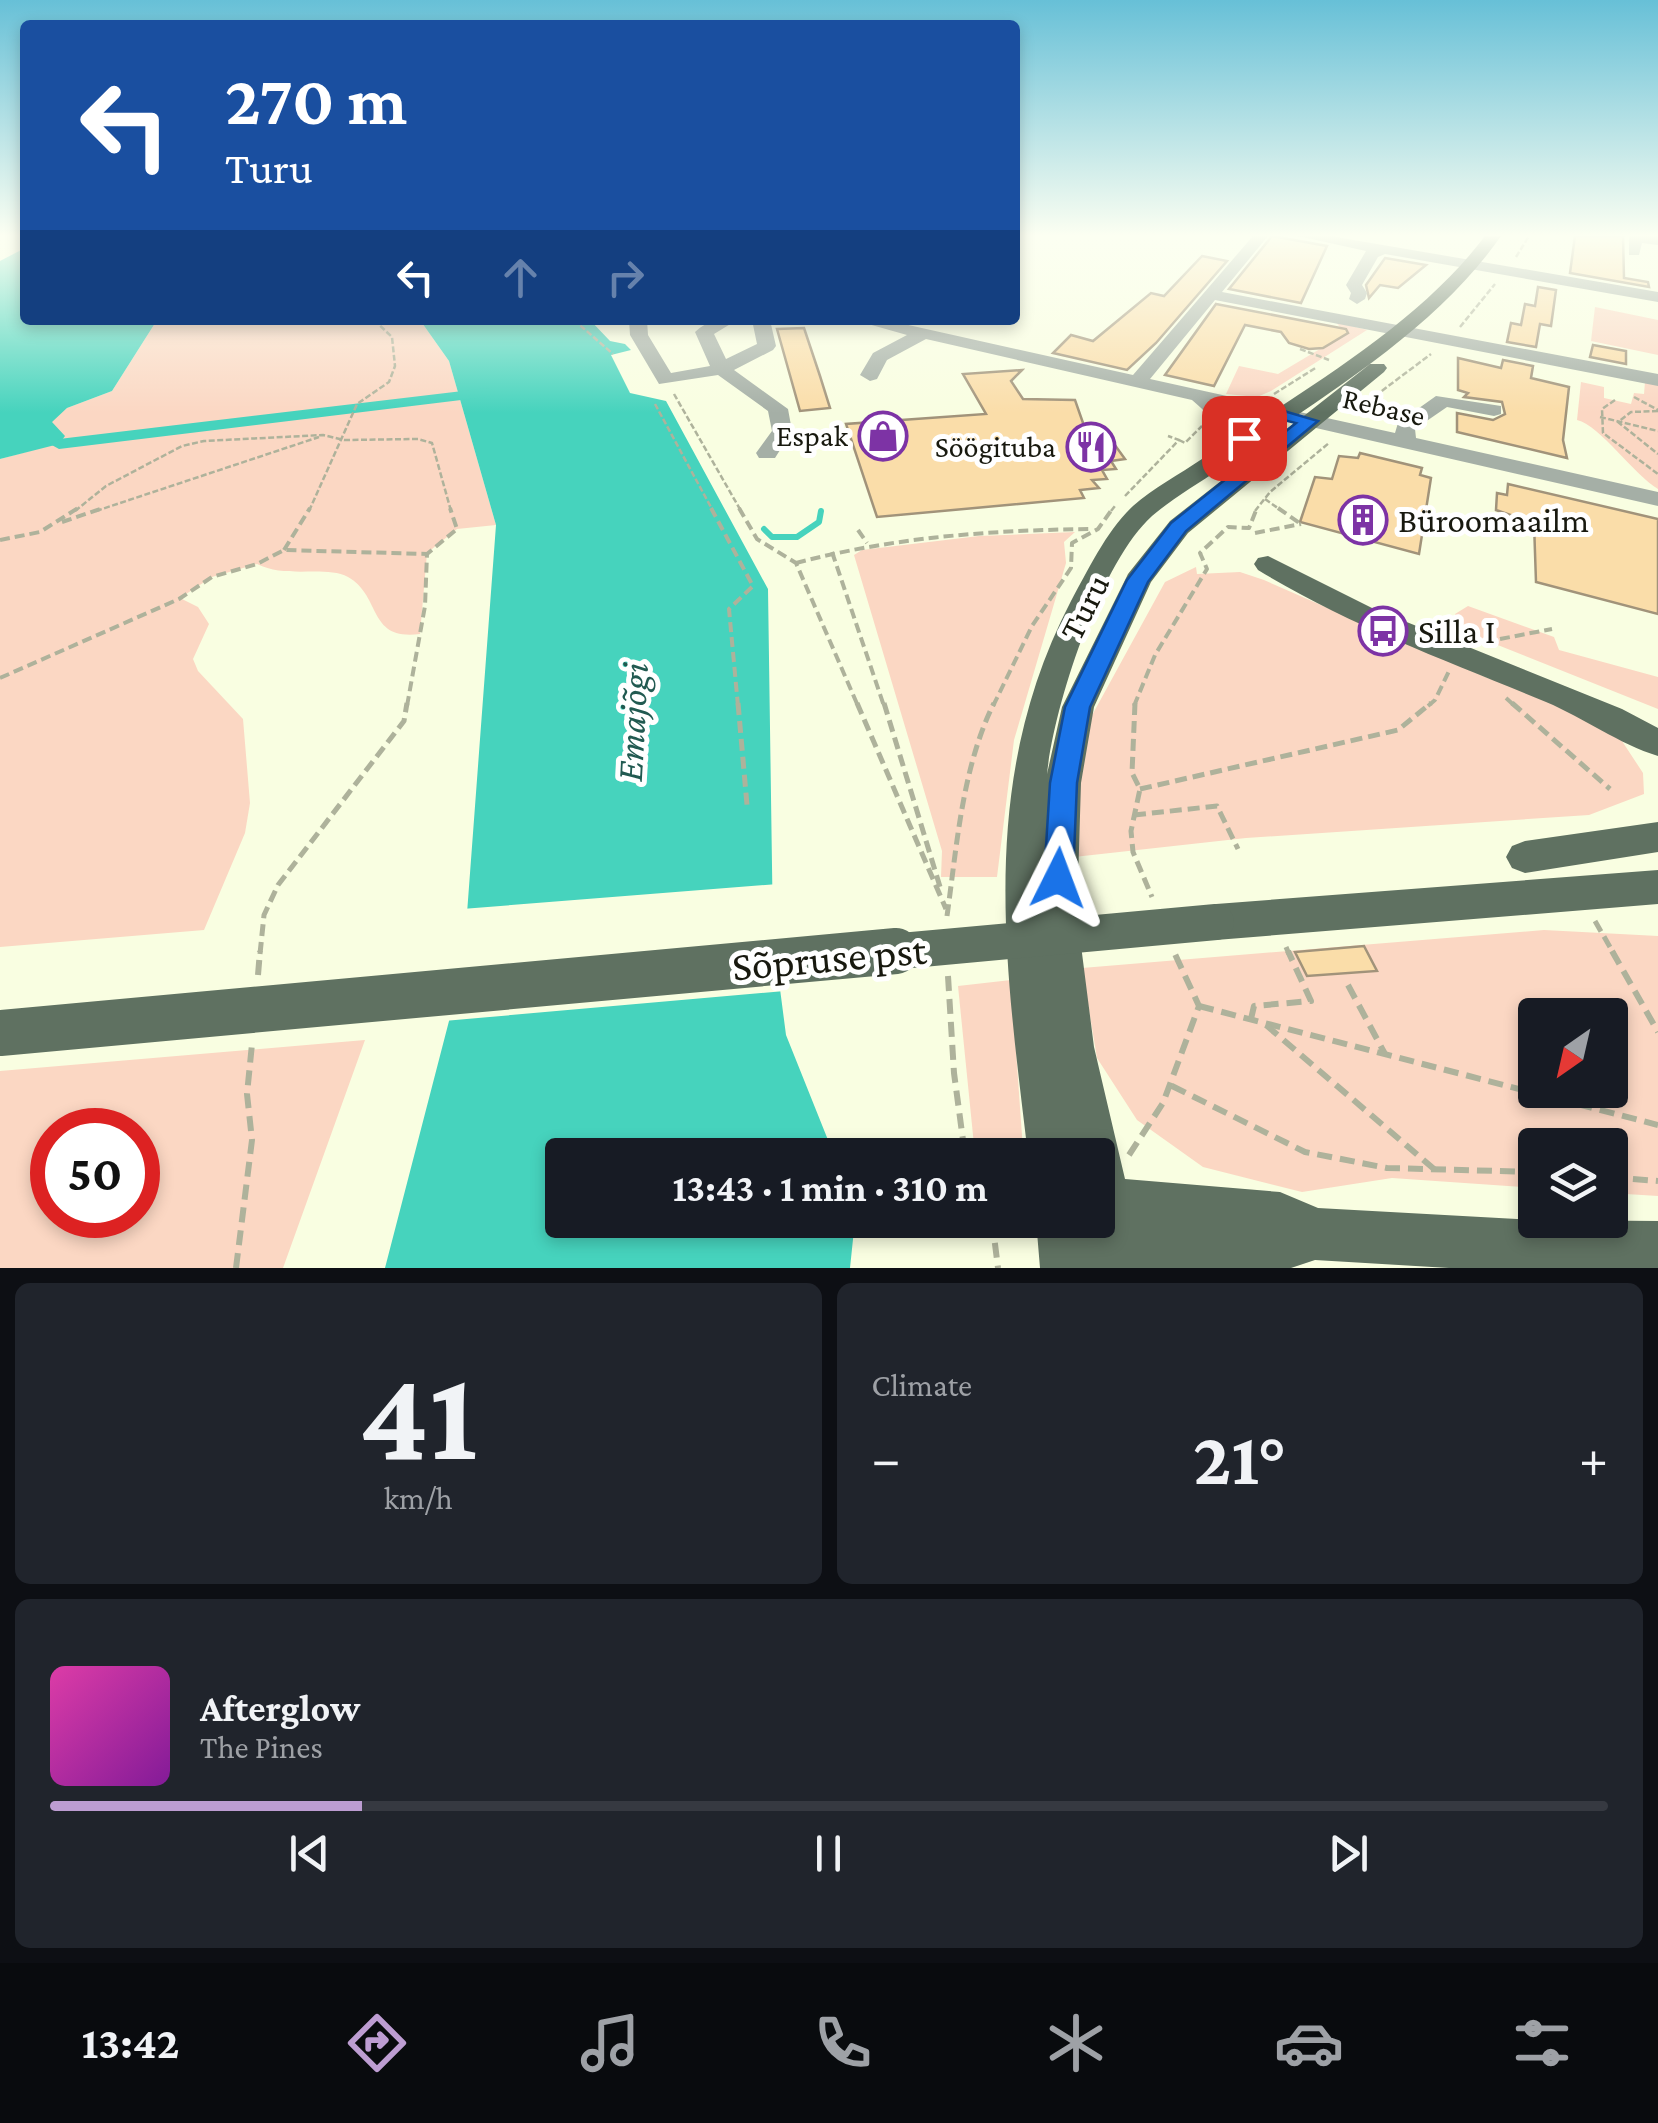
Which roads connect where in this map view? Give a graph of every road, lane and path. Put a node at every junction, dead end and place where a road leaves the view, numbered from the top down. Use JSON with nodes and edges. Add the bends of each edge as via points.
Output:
{"nodes":[{"id":1,"x":1213,"y":295,"type":"edge"},
{"id":2,"x":1215,"y":295,"type":"edge"},
{"id":3,"x":1359,"y":295,"type":"edge"},
{"id":4,"x":1457,"y":295,"type":"edge"},
{"id":5,"x":1474,"y":295,"type":"edge"},
{"id":6,"x":1354,"y":308,"type":"junction"},
{"id":7,"x":379,"y":325,"type":"edge"},
{"id":8,"x":580,"y":325,"type":"edge"},
{"id":9,"x":638,"y":325,"type":"edge"},
{"id":10,"x":718,"y":325,"type":"edge"},
{"id":11,"x":763,"y":325,"type":"edge"},
{"id":12,"x":884,"y":325,"type":"edge"},
{"id":13,"x":1412,"y":332,"type":"junction"},
{"id":14,"x":923,"y":334,"type":"junction"},
{"id":15,"x":1448,"y":338,"type":"junction"},
{"id":16,"x":1300,"y":349,"type":"dead end"},
{"id":17,"x":613,"y":354,"type":"dead end"},
{"id":18,"x":721,"y":369,"type":"junction"},
{"id":19,"x":870,"y":375,"type":"dead end"},
{"id":20,"x":666,"y":380,"type":"junction"},
{"id":21,"x":1658,"y":380,"type":"edge"},
{"id":22,"x":1137,"y":382,"type":"junction"},
{"id":23,"x":1198,"y":395,"type":"junction"},
{"id":24,"x":1634,"y":397,"type":"dead end"},
{"id":25,"x":1614,"y":400,"type":"dead end"},
{"id":26,"x":654,"y":404,"type":"dead end"},
{"id":27,"x":1250,"y":407,"type":"junction"},
{"id":28,"x":1494,"y":410,"type":"dead end"},
{"id":29,"x":1658,"y":410,"type":"edge"},
{"id":30,"x":1277,"y":414,"type":"junction"},
{"id":31,"x":1318,"y":414,"type":"junction"},
{"id":32,"x":1225,"y":418,"type":"junction"},
{"id":33,"x":1600,"y":418,"type":"junction"},
{"id":34,"x":1618,"y":422,"type":"junction"},
{"id":35,"x":1342,"y":431,"type":"junction"},
{"id":36,"x":1658,"y":431,"type":"edge"},
{"id":37,"x":323,"y":435,"type":"junction"},
{"id":38,"x":344,"y":440,"type":"junction"},
{"id":39,"x":1180,"y":440,"type":"dead end"},
{"id":40,"x":1405,"y":442,"type":"junction"},
{"id":41,"x":1277,"y":447,"type":"junction"},
{"id":42,"x":767,"y":452,"type":"dead end"},
{"id":43,"x":1658,"y":454,"type":"edge"},
{"id":44,"x":1222,"y":455,"type":"junction"},
{"id":45,"x":1658,"y":474,"type":"edge"},
{"id":46,"x":1658,"y":499,"type":"edge"},
{"id":47,"x":1265,"y":500,"type":"junction"},
{"id":48,"x":60,"y":523,"type":"junction"},
{"id":49,"x":1098,"y":529,"type":"dead end"},
{"id":50,"x":858,"y":530,"type":"dead end"},
{"id":51,"x":1255,"y":533,"type":"dead end"},
{"id":52,"x":0,"y":540,"type":"edge"},
{"id":53,"x":867,"y":542,"type":"junction"},
{"id":54,"x":284,"y":550,"type":"junction"},
{"id":55,"x":832,"y":552,"type":"junction"},
{"id":56,"x":427,"y":554,"type":"junction"},
{"id":57,"x":796,"y":563,"type":"junction"},
{"id":58,"x":1268,"y":564,"type":"dead end"},
{"id":59,"x":1552,"y":629,"type":"dead end"},
{"id":60,"x":1500,"y":639,"type":"dead end"},
{"id":61,"x":1455,"y":658,"type":"dead end"},
{"id":62,"x":0,"y":678,"type":"edge"},
{"id":63,"x":1494,"y":688,"type":"dead end"},
{"id":64,"x":1658,"y":743,"type":"edge"},
{"id":65,"x":1140,"y":789,"type":"junction"},
{"id":66,"x":1610,"y":789,"type":"dead end"},
{"id":67,"x":746,"y":805,"type":"dead end"},
{"id":68,"x":1134,"y":814,"type":"junction"},
{"id":69,"x":1658,"y":837,"type":"edge"},
{"id":70,"x":1238,"y":849,"type":"dead end"},
{"id":71,"x":1658,"y":852,"type":"edge"},
{"id":72,"x":1525,"y":857,"type":"junction"},
{"id":73,"x":1658,"y":887,"type":"edge"},
{"id":74,"x":1517,"y":896,"type":"junction"},
{"id":75,"x":1658,"y":897,"type":"edge"},
{"id":76,"x":1153,"y":900,"type":"dead end"},
{"id":77,"x":1596,"y":921,"type":"dead end"},
{"id":78,"x":1284,"y":942,"type":"dead end"},
{"id":79,"x":1173,"y":949,"type":"dead end"},
{"id":80,"x":258,"y":975,"type":"dead end"},
{"id":81,"x":1348,"y":984,"type":"dead end"},
{"id":82,"x":1199,"y":1006,"type":"junction"},
{"id":83,"x":1250,"y":1019,"type":"junction"},
{"id":84,"x":1263,"y":1022,"type":"junction"},
{"id":85,"x":1658,"y":1032,"type":"edge"},
{"id":86,"x":0,"y":1033,"type":"edge"},
{"id":87,"x":253,"y":1034,"type":"dead end"},
{"id":88,"x":1385,"y":1054,"type":"junction"},
{"id":89,"x":1171,"y":1086,"type":"junction"},
{"id":90,"x":1658,"y":1124,"type":"edge"},
{"id":91,"x":1050,"y":1138,"type":"edge"},
{"id":92,"x":1082,"y":1138,"type":"edge"},
{"id":93,"x":1435,"y":1170,"type":"junction"},
{"id":94,"x":1115,"y":1172,"type":"edge"},
{"id":95,"x":1518,"y":1172,"type":"edge"},
{"id":96,"x":1628,"y":1178,"type":"edge"},
{"id":97,"x":1658,"y":1181,"type":"edge"},
{"id":98,"x":1115,"y":1205,"type":"edge"},
{"id":99,"x":1314,"y":1234,"type":"junction"},
{"id":100,"x":994,"y":1238,"type":"edge"},
{"id":101,"x":1105,"y":1238,"type":"edge"},
{"id":102,"x":1658,"y":1247,"type":"edge"},
{"id":103,"x":1116,"y":1262,"type":"edge"},
{"id":104,"x":1237,"y":1262,"type":"edge"},
{"id":105,"x":236,"y":1268,"type":"edge"},
{"id":106,"x":998,"y":1268,"type":"edge"}],
"edges":[{"from":1,"to":22,"type":"street"},
{"from":2,"to":6,"type":"street"},
{"from":3,"to":6,"type":"street"},
{"from":4,"to":13,"type":"main road","name":"Turu"},
{"from":5,"to":15,"type":"path"},
{"from":6,"to":13,"type":"street"},
{"from":7,"to":38,"type":"path","via":[[392,337],[395,366],[389,382],[357,404]]},
{"from":8,"to":17,"type":"path"},
{"from":9,"to":20,"type":"street"},
{"from":10,"to":18,"type":"street","via":[[704,332]]},
{"from":11,"to":18,"type":"street","via":[[767,346]]},
{"from":12,"to":14,"type":"street","name":"Rebase"},
{"from":13,"to":15,"type":"street"},
{"from":13,"to":30,"type":"main road","name":"Turu"},
{"from":13,"to":31,"type":"main road","name":"Turu"},
{"from":14,"to":19,"type":"street","via":[[880,358]]},
{"from":14,"to":22,"type":"street","name":"Rebase"},
{"from":15,"to":21,"type":"street"},
{"from":15,"to":35,"type":"path","via":[[1360,404]]},
{"from":16,"to":27,"type":"path","via":[[1330,360]]},
{"from":18,"to":20,"type":"street"},
{"from":18,"to":42,"type":"street","via":[[778,409],[782,431]]},
{"from":20,"to":57,"type":"path","via":[[757,539]]},
{"from":22,"to":23,"type":"street","name":"Rebase"},
{"from":23,"to":27,"type":"street","name":"Rebase"},
{"from":23,"to":32,"type":"street"},
{"from":24,"to":29,"type":"path"},
{"from":25,"to":33,"type":"path"},
{"from":26,"to":67,"type":"path","via":[[753,586],[729,609]]},
{"from":27,"to":30,"type":"street","name":"Rebase"},
{"from":28,"to":40,"type":"street","via":[[1443,400],[1404,426]]},
{"from":29,"to":34,"type":"path","via":[[1631,412]]},
{"from":30,"to":31,"type":"street","name":"Rebase"},
{"from":30,"to":44,"type":"main road","name":"Turu"},
{"from":31,"to":35,"type":"street","name":"Rebase"},
{"from":31,"to":41,"type":"main road","name":"Turu"},
{"from":32,"to":39,"type":"path","via":[[1210,418]]},
{"from":32,"to":44,"type":"street"},
{"from":33,"to":34,"type":"path"},
{"from":33,"to":45,"type":"path","via":[[1610,442]]},
{"from":34,"to":36,"type":"path"},
{"from":34,"to":43,"type":"path"},
{"from":35,"to":40,"type":"street","name":"Rebase"},
{"from":35,"to":41,"type":"street"},
{"from":35,"to":47,"type":"path"},
{"from":37,"to":38,"type":"path"},
{"from":37,"to":48,"type":"path"},
{"from":37,"to":48,"type":"path","via":[[182,446],[106,486]]},
{"from":38,"to":54,"type":"path"},
{"from":38,"to":56,"type":"path","via":[[432,443],[457,529]]},
{"from":40,"to":46,"type":"street","name":"Rebase"},
{"from":41,"to":92,"type":"main road","name":"Turu","via":[[1163,546],[1122,609],[1078,707],[1064,783],[1057,914]]},
{"from":44,"to":91,"type":"main road","name":"Turu","via":[[1142,512],[1122,535],[1054,666],[1040,714],[1026,782],[1021,908]]},
{"from":47,"to":51,"type":"path","via":[[1302,524]]},
{"from":47,"to":65,"type":"path","via":[[1249,528],[1228,526],[1204,546],[1207,569],[1141,683],[1131,734],[1132,773]]},
{"from":48,"to":52,"type":"path"},
{"from":49,"to":53,"type":"path","via":[[985,530]]},
{"from":50,"to":53,"type":"path"},
{"from":53,"to":55,"type":"path"},
{"from":54,"to":56,"type":"path"},
{"from":54,"to":62,"type":"path"},
{"from":55,"to":57,"type":"path"},
{"from":55,"to":57,"type":"path","via":[[946,909]]},
{"from":56,"to":80,"type":"path","via":[[425,606],[404,721],[278,884],[264,915]]},
{"from":58,"to":64,"type":"main road","via":[[1316,596],[1557,692]]},
{"from":59,"to":60,"type":"path"},
{"from":61,"to":65,"type":"path","via":[[1435,700],[1398,730]]},
{"from":63,"to":66,"type":"path"},
{"from":65,"to":68,"type":"path"},
{"from":68,"to":70,"type":"path","via":[[1217,806]]},
{"from":68,"to":76,"type":"path","via":[[1133,852]]},
{"from":69,"to":72,"type":"main road"},
{"from":71,"to":72,"type":"main road"},
{"from":72,"to":74,"type":"main road"},
{"from":73,"to":74,"type":"main road","name":"Sõpruse pst"},
{"from":74,"to":75,"type":"main road"},
{"from":74,"to":86,"type":"main road","name":"Sõpruse pst","bridge":true},
{"from":77,"to":85,"type":"path"},
{"from":78,"to":83,"type":"path","via":[[1311,1002],[1254,1006]]},
{"from":79,"to":82,"type":"path"},
{"from":81,"to":88,"type":"path"},
{"from":82,"to":83,"type":"path"},
{"from":82,"to":89,"type":"path"},
{"from":83,"to":84,"type":"path"},
{"from":84,"to":88,"type":"path"},
{"from":84,"to":93,"type":"path"},
{"from":87,"to":105,"type":"path","via":[[247,1094],[252,1140]]},
{"from":88,"to":90,"type":"path"},
{"from":89,"to":93,"type":"path","via":[[1305,1152]]},
{"from":89,"to":94,"type":"path","via":[[1152,1128]]},
{"from":93,"to":95,"type":"path"},
{"from":96,"to":97,"type":"path"},
{"from":98,"to":99,"type":"main road","via":[[1280,1217]]},
{"from":99,"to":102,"type":"main road"},
{"from":99,"to":104,"type":"main road"},
{"from":100,"to":106,"type":"path"},
{"from":101,"to":103,"type":"main road"},
{"from":103,"to":104,"type":"main road"}]}
